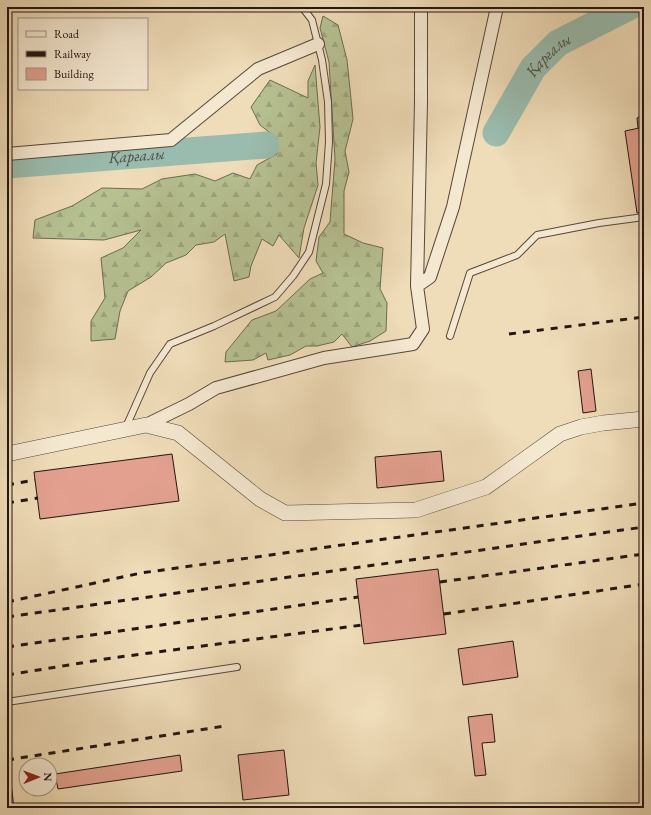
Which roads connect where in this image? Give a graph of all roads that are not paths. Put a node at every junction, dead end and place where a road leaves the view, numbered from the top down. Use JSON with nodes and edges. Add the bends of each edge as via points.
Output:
{"nodes":[{"id":1,"x":302,"y":7,"type":"edge"},
{"id":2,"x":421,"y":7,"type":"edge"},
{"id":3,"x":497,"y":7,"type":"edge"},
{"id":4,"x":318,"y":44,"type":"junction"},
{"id":5,"x":7,"y":154,"type":"edge"},
{"id":6,"x":644,"y":217,"type":"edge"},
{"id":7,"x":417,"y":286,"type":"junction"},
{"id":8,"x":450,"y":336,"type":"dead end"},
{"id":9,"x":644,"y":419,"type":"edge"},
{"id":10,"x":146,"y":425,"type":"junction"},
{"id":11,"x":125,"y":429,"type":"junction"},
{"id":12,"x":7,"y":454,"type":"edge"},
{"id":13,"x":237,"y":667,"type":"dead end"},
{"id":14,"x":7,"y":702,"type":"edge"}],
"edges":[{"from":1,"to":4,"type":"lane","via":[[312,20]]},
{"from":2,"to":7,"type":"street"},
{"from":3,"to":7,"type":"street","via":[[453,207],[430,277]]},
{"from":4,"to":5,"type":"street","via":[[258,69],[172,140]]},
{"from":4,"to":11,"type":"lane","via":[[328,102],[330,142],[326,184],[309,252],[275,297],[170,344],[150,373]]},
{"from":6,"to":8,"type":"lane","via":[[536,235],[517,255],[470,273]]},
{"from":7,"to":10,"type":"street","via":[[422,329],[413,344],[324,358],[216,388]]},
{"from":9,"to":10,"type":"street","via":[[603,423],[560,434],[486,487],[416,510],[285,513],[260,500],[178,433]]},
{"from":10,"to":11,"type":"street"},
{"from":11,"to":12,"type":"street"},
{"from":13,"to":14,"type":"lane"}]}
